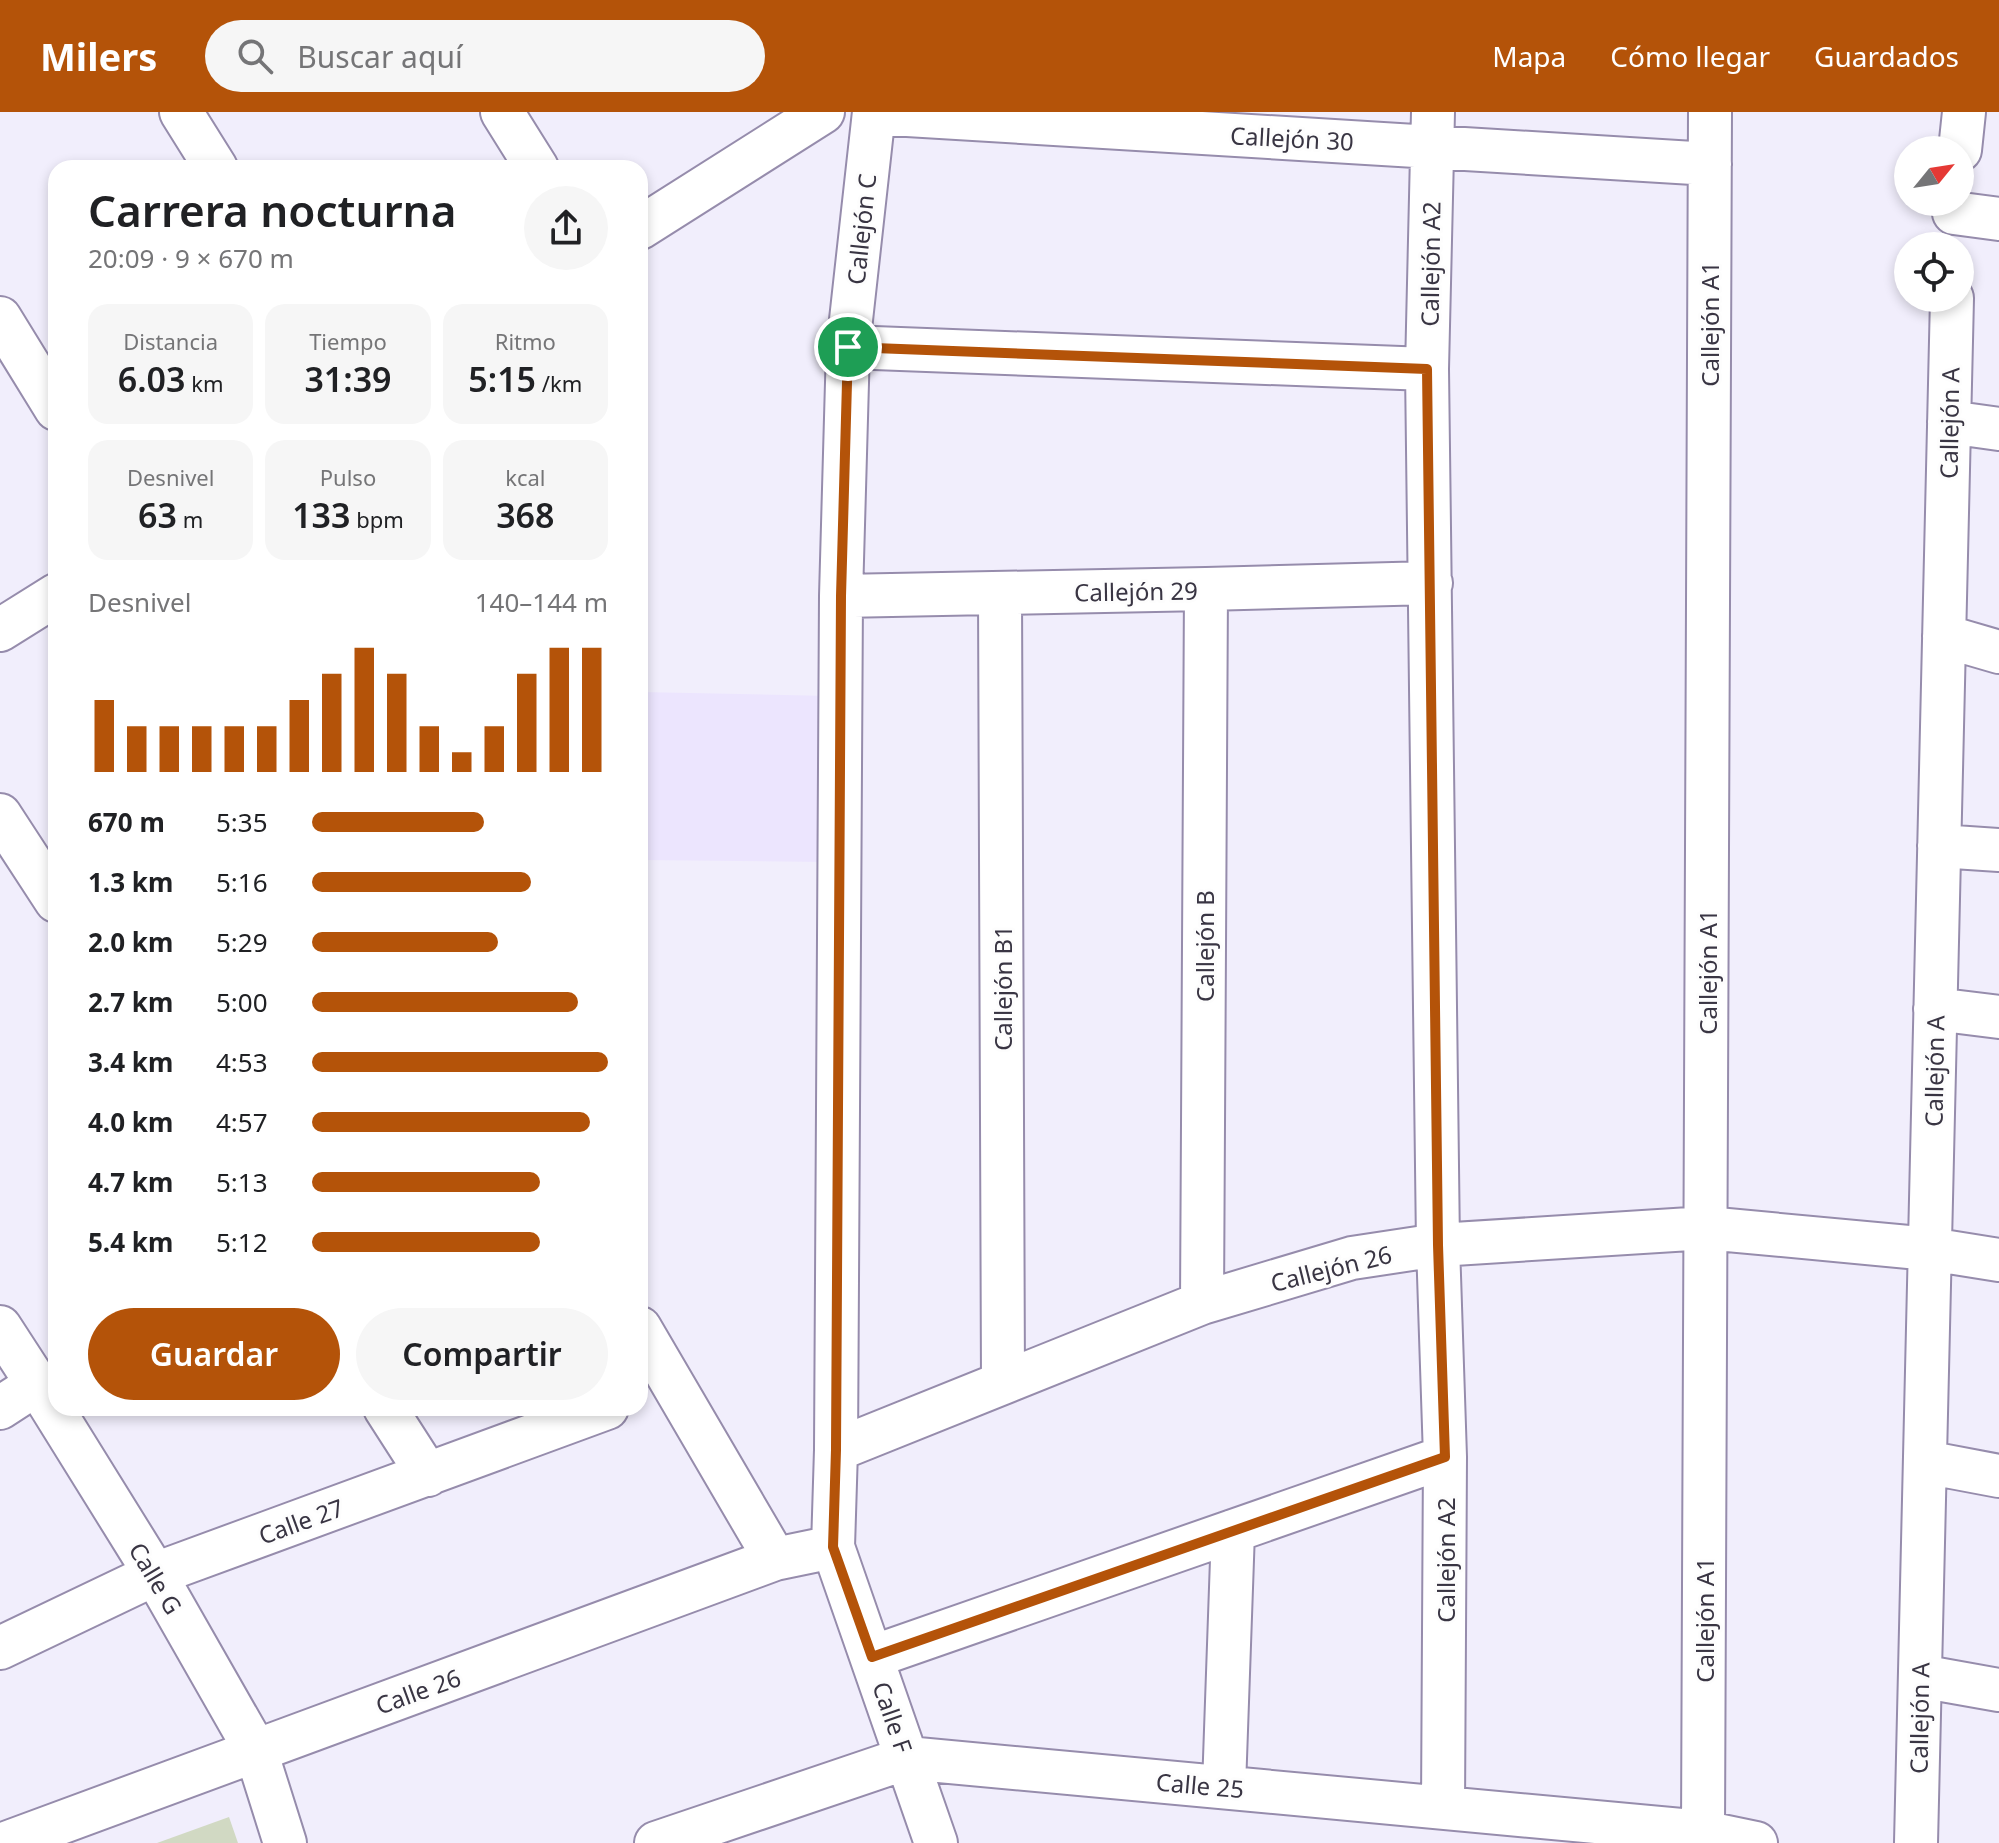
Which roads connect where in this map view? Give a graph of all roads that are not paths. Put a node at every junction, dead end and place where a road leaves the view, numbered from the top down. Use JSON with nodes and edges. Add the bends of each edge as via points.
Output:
{"nodes":[{"id":1,"x":181,"y":112,"type":"edge"},
{"id":2,"x":502,"y":112,"type":"edge"},
{"id":3,"x":823,"y":112,"type":"edge"},
{"id":4,"x":1710,"y":112,"type":"edge"},
{"id":5,"x":1964,"y":112,"type":"edge"},
{"id":6,"x":874,"y":113,"type":"edge"},
{"id":7,"x":1162,"y":121,"type":"edge"},
{"id":8,"x":1433,"y":129,"type":"edge"},
{"id":9,"x":1961,"y":136,"type":"edge"},
{"id":10,"x":211,"y":160,"type":"edge"},
{"id":11,"x":532,"y":160,"type":"edge"},
{"id":12,"x":1710,"y":164,"type":"junction"},
{"id":13,"x":1999,"y":219,"type":"edge"},
{"id":14,"x":1954,"y":220,"type":"edge"},
{"id":15,"x":648,"y":223,"type":"edge"},
{"id":16,"x":1952,"y":312,"type":"edge"},
{"id":17,"x":0,"y":318,"type":"edge"},
{"id":18,"x":848,"y":347,"type":"junction"},
{"id":19,"x":1427,"y":369,"type":"junction"},
{"id":20,"x":48,"y":396,"type":"edge"},
{"id":21,"x":1949,"y":422,"type":"junction"},
{"id":22,"x":1999,"y":429,"type":"edge"},
{"id":23,"x":1431,"y":583,"type":"junction"},
{"id":24,"x":1206,"y":589,"type":"junction"},
{"id":25,"x":1000,"y":593,"type":"junction"},
{"id":26,"x":841,"y":596,"type":"junction"},
{"id":27,"x":48,"y":600,"type":"edge"},
{"id":28,"x":0,"y":630,"type":"edge"},
{"id":29,"x":1944,"y":636,"type":"junction"},
{"id":30,"x":1999,"y":652,"type":"edge"},
{"id":31,"x":0,"y":815,"type":"edge"},
{"id":32,"x":1939,"y":846,"type":"junction"},
{"id":33,"x":1999,"y":850,"type":"edge"},
{"id":34,"x":48,"y":889,"type":"edge"},
{"id":35,"x":1935,"y":1009,"type":"junction"},
{"id":36,"x":1999,"y":1017,"type":"edge"},
{"id":37,"x":1706,"y":1228,"type":"junction"},
{"id":38,"x":1438,"y":1245,"type":"junction"},
{"id":39,"x":1930,"y":1249,"type":"junction"},
{"id":40,"x":1999,"y":1260,"type":"edge"},
{"id":41,"x":1202,"y":1303,"type":"junction"},
{"id":42,"x":0,"y":1327,"type":"edge"},
{"id":43,"x":648,"y":1359,"type":"edge"},
{"id":44,"x":1003,"y":1383,"type":"junction"},
{"id":45,"x":37,"y":1384,"type":"junction"},
{"id":46,"x":656,"y":1390,"type":"edge"},
{"id":47,"x":48,"y":1402,"type":"edge"},
{"id":48,"x":0,"y":1408,"type":"edge"},
{"id":49,"x":57,"y":1416,"type":"edge"},
{"id":50,"x":390,"y":1416,"type":"edge"},
{"id":51,"x":586,"y":1416,"type":"edge"},
{"id":52,"x":836,"y":1450,"type":"junction"},
{"id":53,"x":1445,"y":1457,"type":"junction"},
{"id":54,"x":1925,"y":1462,"type":"junction"},
{"id":55,"x":428,"y":1475,"type":"junction"},
{"id":56,"x":1999,"y":1476,"type":"edge"},
{"id":57,"x":1233,"y":1531,"type":"junction"},
{"id":58,"x":833,"y":1547,"type":"junction"},
{"id":59,"x":775,"y":1559,"type":"junction"},
{"id":60,"x":155,"y":1574,"type":"junction"},
{"id":61,"x":0,"y":1648,"type":"edge"},
{"id":62,"x":872,"y":1657,"type":"junction"},
{"id":63,"x":1920,"y":1676,"type":"junction"},
{"id":64,"x":1999,"y":1690,"type":"edge"},
{"id":65,"x":256,"y":1751,"type":"junction"},
{"id":66,"x":907,"y":1758,"type":"junction"},
{"id":67,"x":1224,"y":1787,"type":"junction"},
{"id":68,"x":1443,"y":1808,"type":"junction"},
{"id":69,"x":1703,"y":1832,"type":"junction"},
{"id":70,"x":6,"y":1843,"type":"edge"},
{"id":71,"x":285,"y":1843,"type":"edge"},
{"id":72,"x":656,"y":1843,"type":"edge"},
{"id":73,"x":936,"y":1843,"type":"edge"},
{"id":74,"x":1756,"y":1843,"type":"edge"},
{"id":75,"x":1916,"y":1843,"type":"edge"}],
"edges":[{"from":1,"to":10,"type":"street"},
{"from":2,"to":11,"type":"street"},
{"from":3,"to":15,"type":"street"},
{"from":4,"to":12,"type":"street","name":"Callejón A1"},
{"from":5,"to":9,"type":"street"},
{"from":6,"to":7,"type":"street","name":"Callejón 30"},
{"from":6,"to":18,"type":"street","name":"Callejón C"},
{"from":7,"to":8,"type":"street","name":"Callejón 30"},
{"from":8,"to":12,"type":"street","name":"Callejón 30"},
{"from":8,"to":19,"type":"street","name":"Callejón A2"},
{"from":12,"to":37,"type":"street","name":"Callejón A1"},
{"from":13,"to":14,"type":"street"},
{"from":16,"to":21,"type":"street","name":"Callejón A"},
{"from":17,"to":20,"type":"street"},
{"from":18,"to":19,"type":"street"},
{"from":18,"to":26,"type":"street","name":"Callejón C"},
{"from":19,"to":23,"type":"street","name":"Callejón A2"},
{"from":21,"to":22,"type":"street"},
{"from":21,"to":29,"type":"street","name":"Callejón A"},
{"from":23,"to":24,"type":"street","name":"Callejón 29"},
{"from":23,"to":38,"type":"street","name":"Callejón A2"},
{"from":24,"to":25,"type":"street","name":"Callejón 29"},
{"from":24,"to":41,"type":"street","name":"Callejón B"},
{"from":25,"to":26,"type":"street","name":"Callejón 29"},
{"from":25,"to":44,"type":"street","name":"Callejón B1"},
{"from":26,"to":52,"type":"street","name":"Callejón C"},
{"from":27,"to":28,"type":"street"},
{"from":29,"to":30,"type":"street"},
{"from":29,"to":32,"type":"street","name":"Callejón A"},
{"from":31,"to":34,"type":"street"},
{"from":32,"to":33,"type":"street"},
{"from":32,"to":35,"type":"street","name":"Callejón A"},
{"from":35,"to":36,"type":"street"},
{"from":35,"to":39,"type":"street","name":"Callejón A"},
{"from":37,"to":38,"type":"street","name":"Callejón 26"},
{"from":37,"to":39,"type":"street","name":"Callejón 26"},
{"from":37,"to":69,"type":"street","name":"Callejón A1"},
{"from":38,"to":41,"type":"street","name":"Callejón 26","via":[[1352,1258]]},
{"from":38,"to":53,"type":"street","name":"Callejón A2"},
{"from":39,"to":40,"type":"street","name":"Callejón 26"},
{"from":39,"to":54,"type":"street","name":"Callejón A"},
{"from":41,"to":44,"type":"street","name":"Callejón 26"},
{"from":42,"to":45,"type":"street","name":"Calle G"},
{"from":43,"to":46,"type":"street"},
{"from":44,"to":52,"type":"street","name":"Callejón 26"},
{"from":45,"to":47,"type":"street","name":"Calle G"},
{"from":45,"to":48,"type":"street"},
{"from":46,"to":59,"type":"street"},
{"from":49,"to":60,"type":"street","name":"Calle G"},
{"from":50,"to":55,"type":"street"},
{"from":51,"to":55,"type":"street","name":"Calle 27"},
{"from":52,"to":58,"type":"street","name":"Calle F"},
{"from":53,"to":57,"type":"street"},
{"from":53,"to":68,"type":"street","name":"Callejón A2"},
{"from":54,"to":56,"type":"street"},
{"from":54,"to":63,"type":"street","name":"Callejón A"},
{"from":55,"to":60,"type":"street","name":"Calle 27"},
{"from":57,"to":62,"type":"street"},
{"from":57,"to":67,"type":"street"},
{"from":58,"to":59,"type":"street","name":"Calle 26"},
{"from":58,"to":62,"type":"street","name":"Calle F"},
{"from":59,"to":65,"type":"street","name":"Calle 26"},
{"from":60,"to":61,"type":"street","name":"Calle 27"},
{"from":60,"to":65,"type":"street","name":"Calle G"},
{"from":62,"to":66,"type":"street","name":"Calle F"},
{"from":63,"to":64,"type":"street"},
{"from":63,"to":75,"type":"street","name":"Callejón A"},
{"from":65,"to":70,"type":"street","name":"Calle 26"},
{"from":65,"to":71,"type":"street","name":"Calle G"},
{"from":66,"to":67,"type":"street","name":"Calle 25"},
{"from":66,"to":72,"type":"street","name":"Calle 25"},
{"from":66,"to":73,"type":"street","name":"Calle F"},
{"from":67,"to":68,"type":"street","name":"Calle 25"},
{"from":68,"to":69,"type":"street","name":"Calle 25"},
{"from":69,"to":74,"type":"street","name":"Calle 25"}]}
